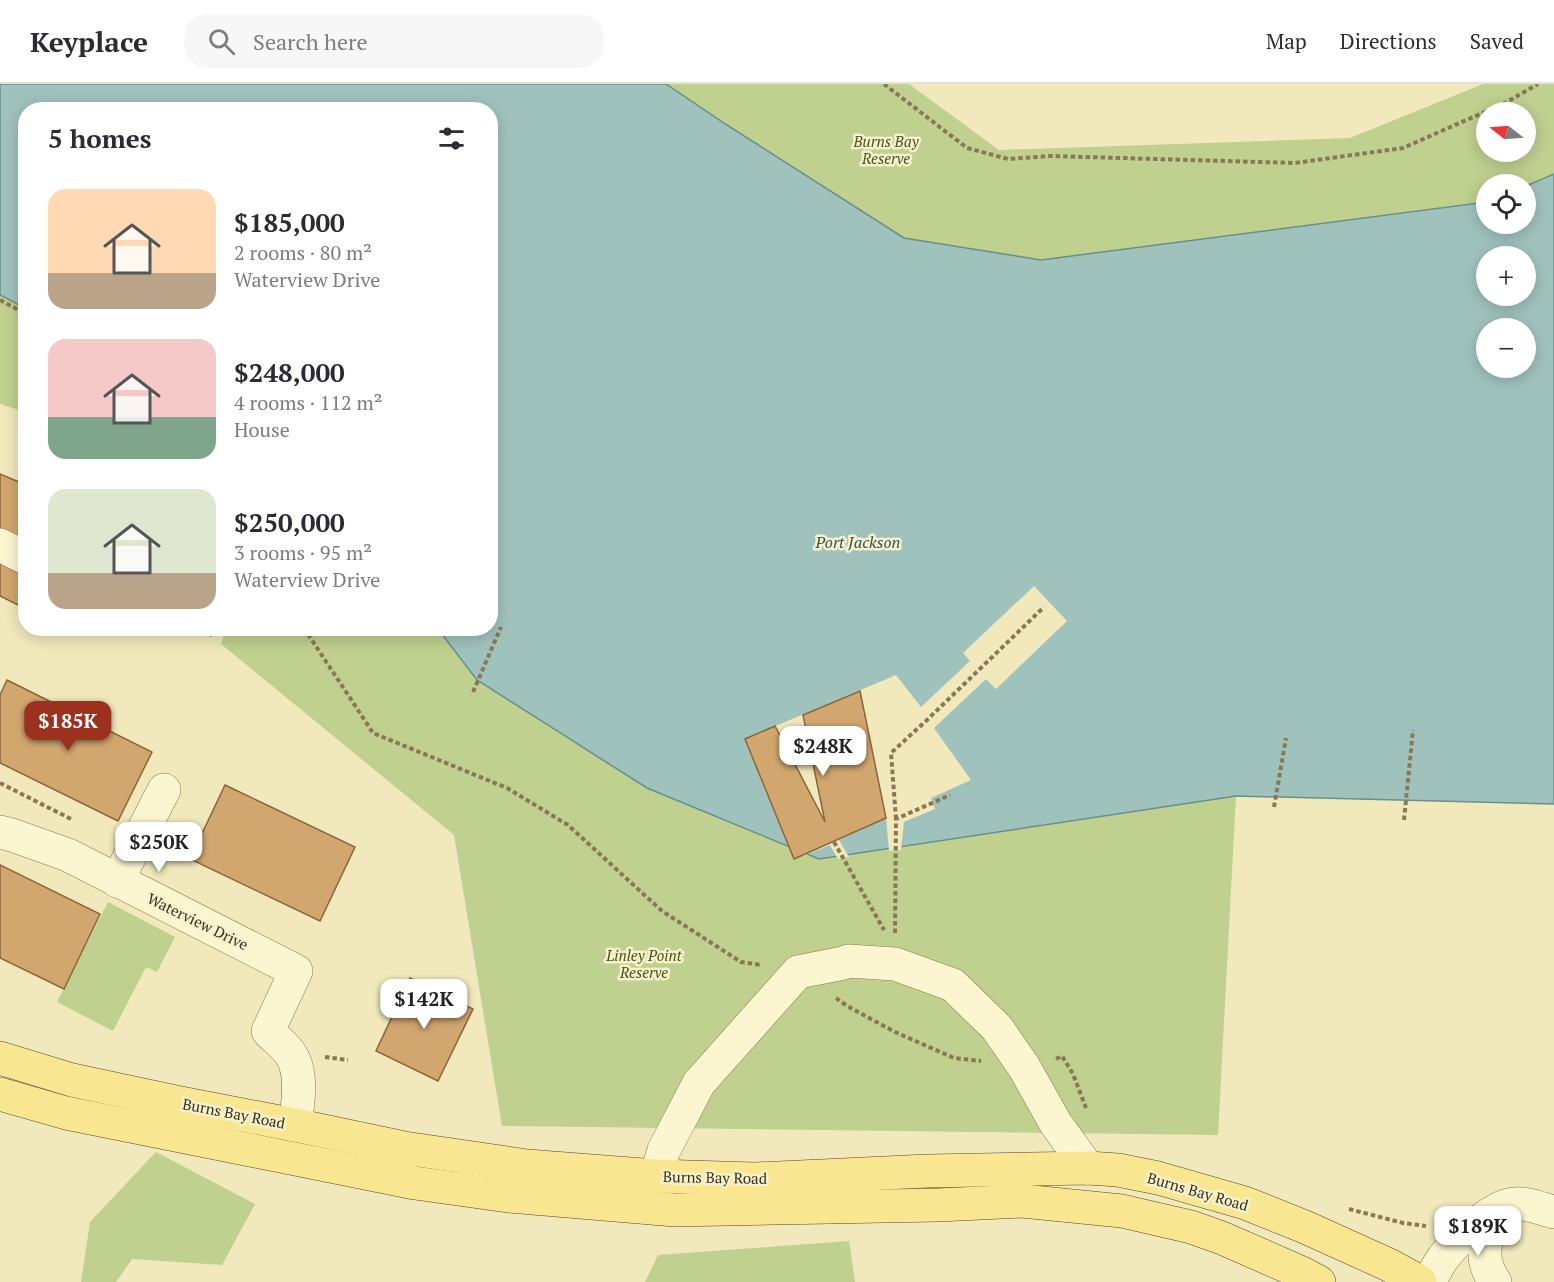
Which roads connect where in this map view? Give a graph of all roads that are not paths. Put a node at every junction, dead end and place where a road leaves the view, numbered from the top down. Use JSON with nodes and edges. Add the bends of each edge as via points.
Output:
{"nodes":[{"id":1,"x":0,"y":545,"type":"edge"},
{"id":2,"x":18,"y":554,"type":"edge"},
{"id":3,"x":164,"y":790,"type":"dead end"},
{"id":4,"x":0,"y":832,"type":"edge"},
{"id":5,"x":117,"y":881,"type":"junction"},
{"id":6,"x":0,"y":1058,"type":"edge"},
{"id":7,"x":0,"y":1094,"type":"edge"},
{"id":8,"x":295,"y":1125,"type":"junction"},
{"id":9,"x":1088,"y":1168,"type":"junction"},
{"id":10,"x":656,"y":1176,"type":"junction"},
{"id":11,"x":1504,"y":1206,"type":"junction"},
{"id":12,"x":1554,"y":1212,"type":"edge"},
{"id":13,"x":1319,"y":1282,"type":"edge"},
{"id":14,"x":1420,"y":1282,"type":"edge"},
{"id":15,"x":1429,"y":1282,"type":"edge"},
{"id":16,"x":1495,"y":1282,"type":"edge"}],
"edges":[{"from":1,"to":2,"type":"street"},
{"from":3,"to":5,"type":"street"},
{"from":4,"to":5,"type":"street","name":"Waterview Drive","via":[[68,855]]},
{"from":5,"to":8,"type":"street","name":"Waterview Drive","via":[[296,971],[268,1031],[292,1055],[299,1102]]},
{"from":6,"to":8,"type":"main road","name":"Burns Bay Road","via":[[72,1080]]},
{"from":7,"to":13,"type":"main road","name":"Burns Bay Road","via":[[66,1113],[415,1183],[508,1196],[675,1210],[1022,1201],[1122,1211],[1222,1238]]},
{"from":8,"to":10,"type":"main road","name":"Burns Bay Road","via":[[404,1148],[505,1163]]},
{"from":9,"to":10,"type":"main road","name":"Burns Bay Road","via":[[755,1179]]},
{"from":9,"to":10,"type":"street","via":[[997,1028],[953,985],[895,964],[848,961],[798,972],[699,1083],[664,1150]]},
{"from":9,"to":14,"type":"main road","name":"Burns Bay Road","via":[[1158,1178],[1245,1203]]},
{"from":11,"to":12,"type":"street","via":[[1515,1203]]},
{"from":11,"to":15,"type":"street","via":[[1460,1239]]},
{"from":11,"to":16,"type":"street","via":[[1489,1233],[1485,1251],[1485,1263]]}]}
